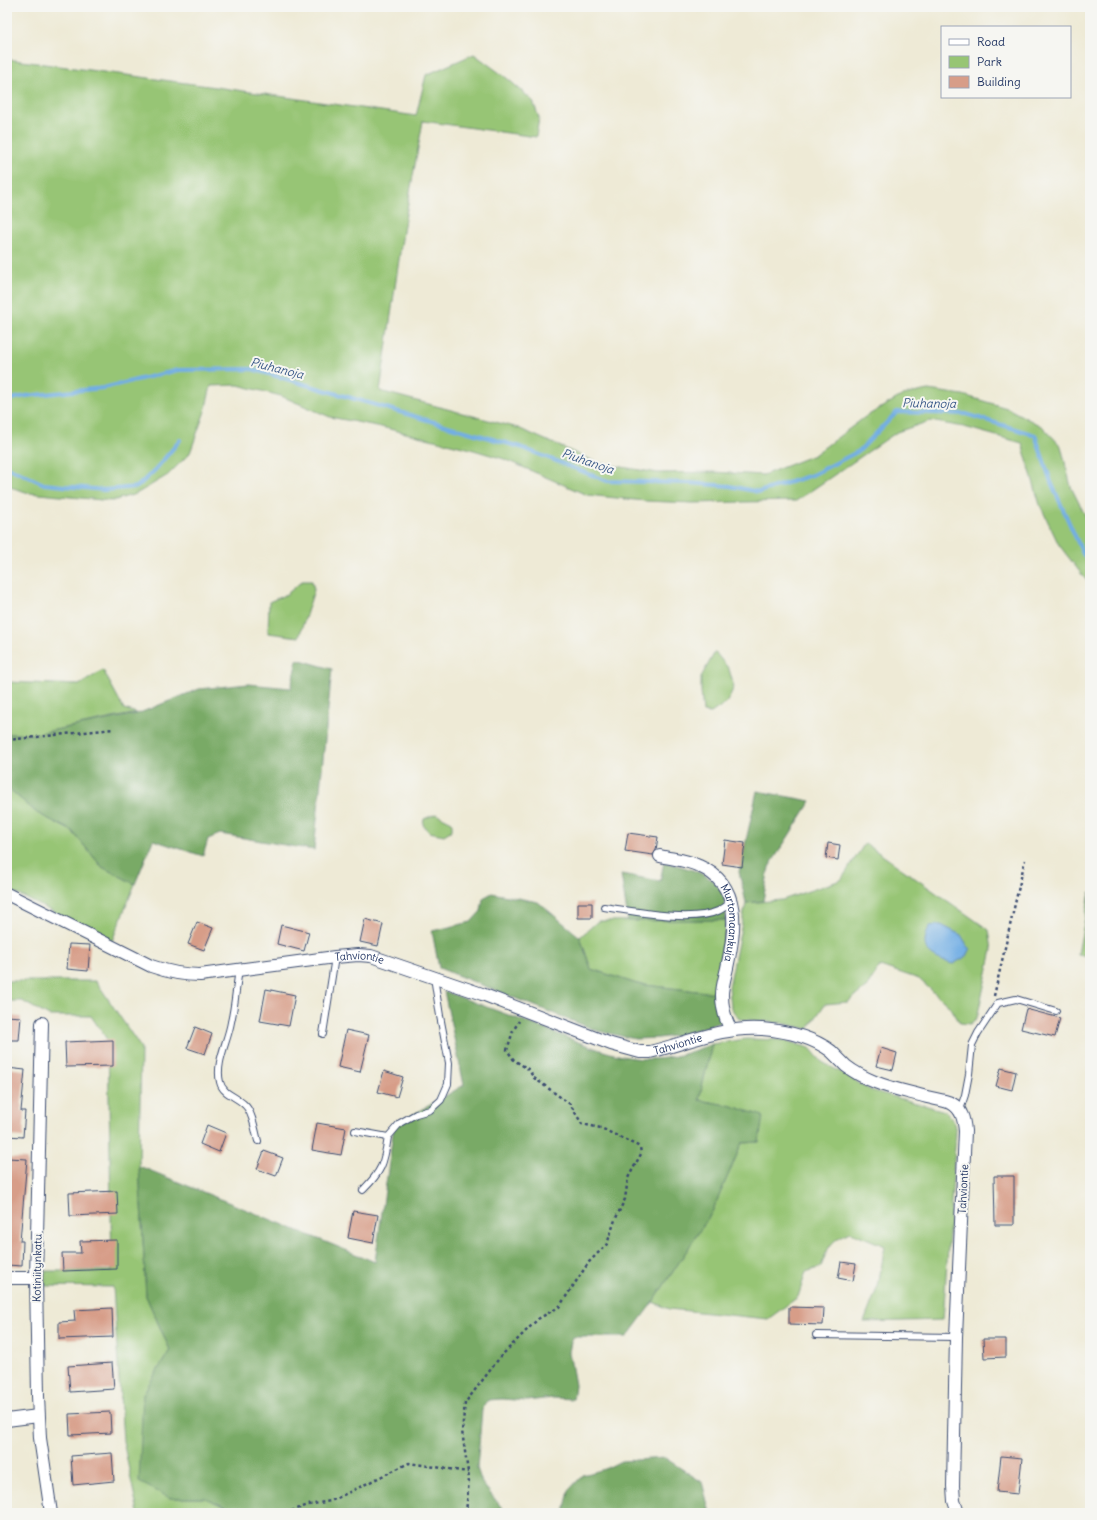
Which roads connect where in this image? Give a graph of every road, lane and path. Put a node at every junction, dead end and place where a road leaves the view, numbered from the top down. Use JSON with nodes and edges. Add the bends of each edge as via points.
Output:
{"nodes":[{"id":1,"x":114,"y":728,"type":"dead end"},
{"id":2,"x":7,"y":740,"type":"edge"},
{"id":3,"x":660,"y":856,"type":"dead end"},
{"id":4,"x":1025,"y":860,"type":"dead end"},
{"id":5,"x":7,"y":894,"type":"edge"},
{"id":6,"x":732,"y":902,"type":"junction"},
{"id":7,"x":604,"y":907,"type":"dead end"},
{"id":8,"x":335,"y":957,"type":"junction"},
{"id":9,"x":239,"y":970,"type":"junction"},
{"id":10,"x":434,"y":977,"type":"junction"},
{"id":11,"x":998,"y":1003,"type":"junction"},
{"id":12,"x":525,"y":1010,"type":"junction"},
{"id":13,"x":1056,"y":1011,"type":"dead end"},
{"id":14,"x":42,"y":1023,"type":"dead end"},
{"id":15,"x":731,"y":1030,"type":"junction"},
{"id":16,"x":323,"y":1034,"type":"dead end"},
{"id":17,"x":960,"y":1110,"type":"junction"},
{"id":18,"x":355,"y":1131,"type":"dead end"},
{"id":19,"x":388,"y":1137,"type":"junction"},
{"id":20,"x":258,"y":1142,"type":"dead end"},
{"id":21,"x":363,"y":1190,"type":"dead end"},
{"id":22,"x":7,"y":1278,"type":"edge"},
{"id":23,"x":36,"y":1278,"type":"junction"},
{"id":24,"x":816,"y":1334,"type":"dead end"},
{"id":25,"x":956,"y":1337,"type":"junction"},
{"id":26,"x":38,"y":1416,"type":"junction"},
{"id":27,"x":7,"y":1420,"type":"edge"},
{"id":28,"x":468,"y":1472,"type":"junction"},
{"id":29,"x":51,"y":1513,"type":"edge"},
{"id":30,"x":286,"y":1513,"type":"edge"},
{"id":31,"x":466,"y":1513,"type":"edge"},
{"id":32,"x":958,"y":1513,"type":"edge"}],
"edges":[{"from":1,"to":2,"type":"path"},
{"from":3,"to":6,"type":"street","name":"Murtomaankuja","via":[[699,866],[725,887]]},
{"from":4,"to":11,"type":"path","via":[[994,996]]},
{"from":5,"to":9,"type":"street","name":"Tahviontie","via":[[167,972],[200,975]]},
{"from":6,"to":7,"type":"lane","via":[[718,911],[702,915],[660,915]]},
{"from":6,"to":15,"type":"street","name":"Murtomaankuja","via":[[732,943],[722,994],[724,1018]]},
{"from":8,"to":9,"type":"street","name":"Tahviontie"},
{"from":8,"to":10,"type":"street","name":"Tahviontie","via":[[358,954],[372,956]]},
{"from":8,"to":16,"type":"lane"},
{"from":9,"to":20,"type":"lane","via":[[231,1022],[219,1070],[220,1083],[224,1092],[238,1098],[248,1108]]},
{"from":10,"to":12,"type":"street","name":"Tahviontie"},
{"from":10,"to":19,"type":"lane","via":[[449,1063],[448,1084],[441,1100],[430,1110],[400,1123]]},
{"from":11,"to":13,"type":"lane","via":[[1016,999]]},
{"from":11,"to":17,"type":"lane","via":[[972,1045],[968,1081]]},
{"from":12,"to":15,"type":"street","name":"Tahviontie","via":[[587,1036],[640,1052],[650,1052]]},
{"from":12,"to":28,"type":"path","via":[[507,1050],[514,1060],[528,1068],[534,1078],[570,1104],[582,1124],[601,1128],[640,1147],[641,1154],[628,1178],[626,1199],[607,1244],[589,1262],[559,1307],[538,1319],[501,1356],[465,1403],[462,1431]]},
{"from":14,"to":23,"type":"street","name":"Kotiniitynkatu"},
{"from":15,"to":17,"type":"street","name":"Tahviontie","via":[[762,1029],[800,1036],[831,1051],[860,1075],[896,1090],[951,1103]]},
{"from":17,"to":25,"type":"street","name":"Tahviontie","via":[[965,1131]]},
{"from":18,"to":19,"type":"lane"},
{"from":19,"to":21,"type":"lane","via":[[385,1159],[376,1177]]},
{"from":22,"to":23,"type":"street"},
{"from":23,"to":26,"type":"street","name":"Kotiniitynkatu"},
{"from":24,"to":25,"type":"lane"},
{"from":25,"to":32,"type":"street","name":"Tahviontie","via":[[953,1486]]},
{"from":26,"to":27,"type":"street"},
{"from":26,"to":29,"type":"street","name":"Kotiniitynkatu"},
{"from":28,"to":30,"type":"path","via":[[410,1463],[331,1501],[308,1505]]},
{"from":28,"to":31,"type":"path"}]}
